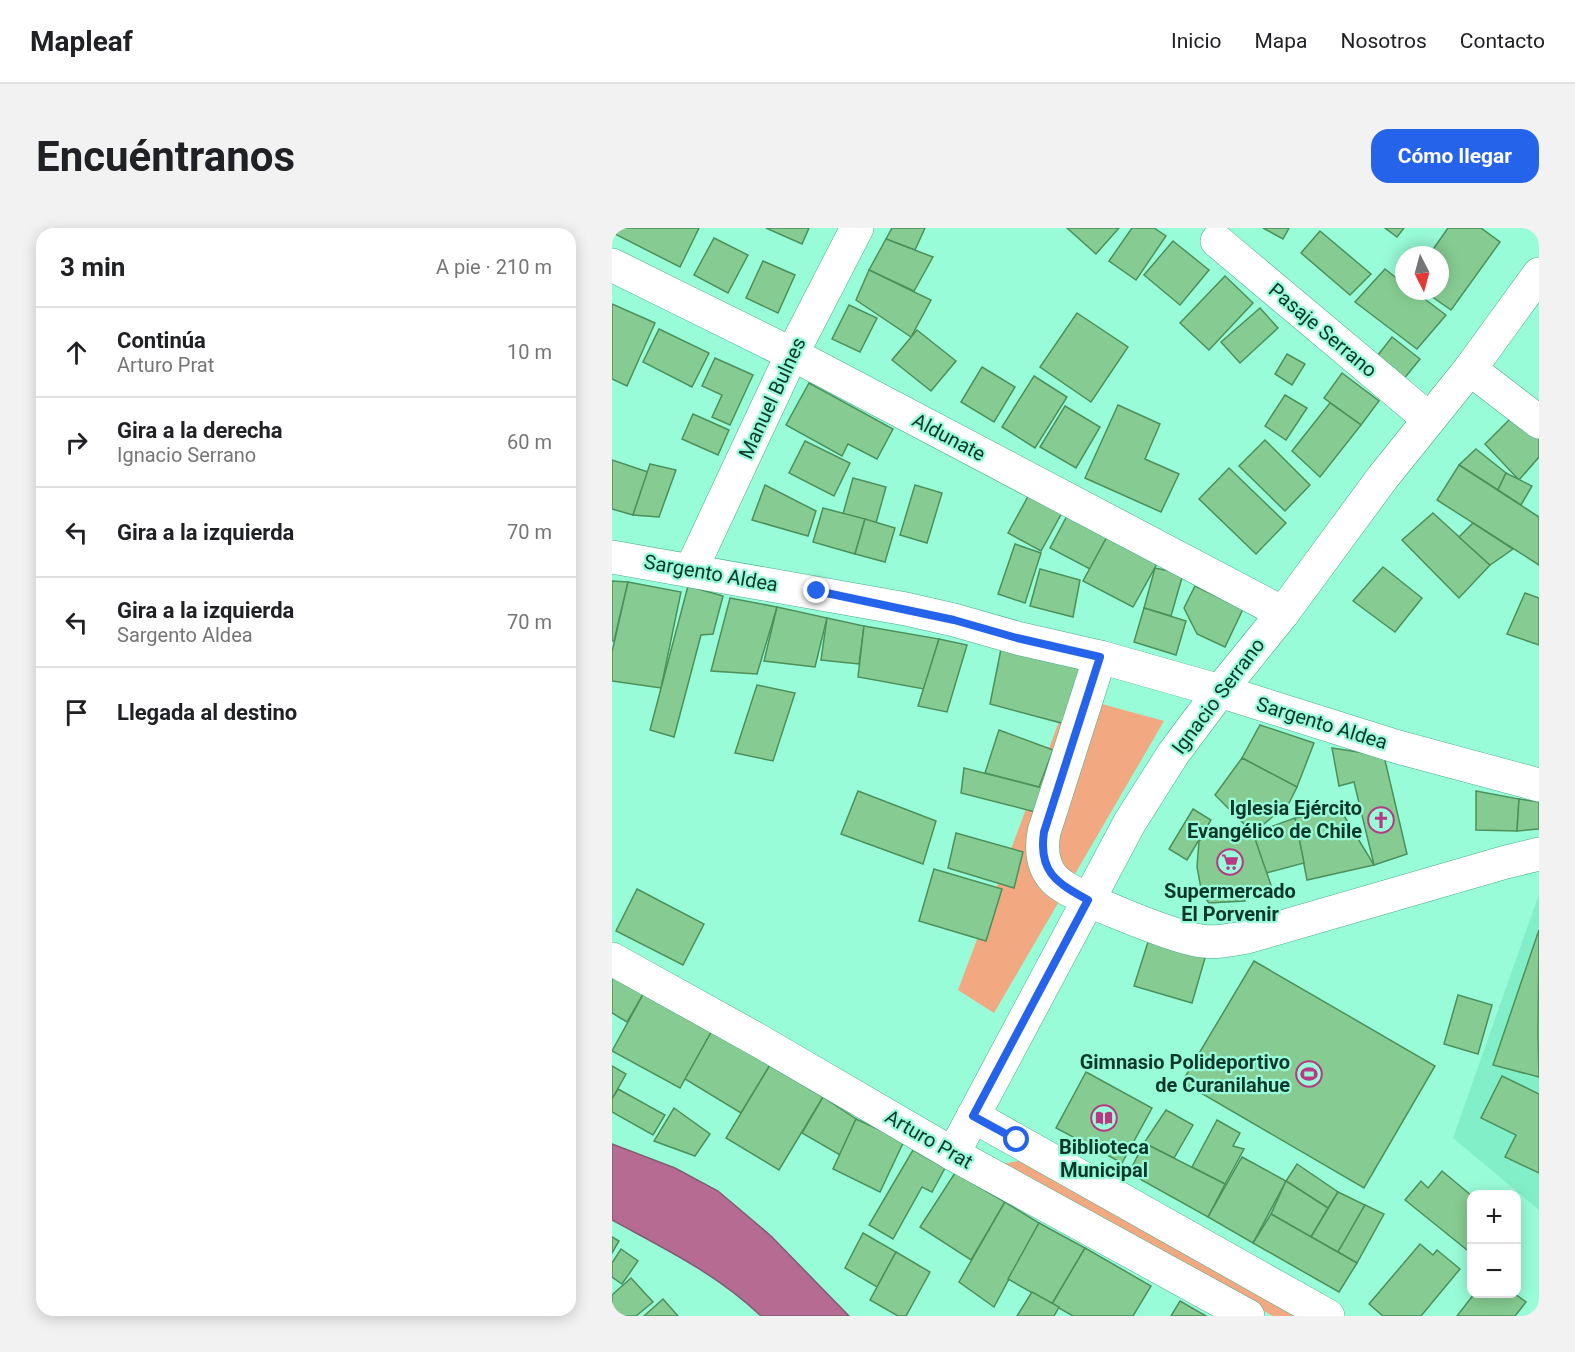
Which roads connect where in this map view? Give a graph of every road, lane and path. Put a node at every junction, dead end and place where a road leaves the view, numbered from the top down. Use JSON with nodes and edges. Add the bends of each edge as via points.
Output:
{"nodes":[{"id":1,"x":857,"y":228,"type":"edge"},
{"id":2,"x":1217,"y":241,"type":"dead end"},
{"id":3,"x":612,"y":265,"type":"edge"},
{"id":4,"x":1539,"y":274,"type":"edge"},
{"id":5,"x":792,"y":354,"type":"junction"},
{"id":6,"x":1470,"y":369,"type":"junction"},
{"id":7,"x":1428,"y":419,"type":"junction"},
{"id":8,"x":1539,"y":422,"type":"edge"},
{"id":9,"x":612,"y":557,"type":"edge"},
{"id":10,"x":691,"y":570,"type":"junction"},
{"id":11,"x":1283,"y":613,"type":"junction"},
{"id":12,"x":1100,"y":657,"type":"junction"},
{"id":13,"x":1220,"y":691,"type":"junction"},
{"id":14,"x":1539,"y":785,"type":"edge"},
{"id":15,"x":1539,"y":854,"type":"edge"},
{"id":16,"x":1088,"y":900,"type":"junction"},
{"id":17,"x":612,"y":959,"type":"edge"},
{"id":18,"x":973,"y":1116,"type":"junction"},
{"id":19,"x":953,"y":1154,"type":"junction"},
{"id":20,"x":1248,"y":1316,"type":"edge"},
{"id":21,"x":1328,"y":1316,"type":"edge"}],
"edges":[{"from":1,"to":5,"type":"street","name":"Manuel Bulnes"},
{"from":2,"to":7,"type":"street","name":"Pasaje Serrano"},
{"from":3,"to":5,"type":"street","name":"Aldunate"},
{"from":4,"to":6,"type":"street","name":"Ignacio Serrano"},
{"from":5,"to":10,"type":"street","name":"Manuel Bulnes"},
{"from":5,"to":11,"type":"street","name":"Aldunate"},
{"from":6,"to":7,"type":"street","name":"Ignacio Serrano"},
{"from":6,"to":8,"type":"street"},
{"from":7,"to":11,"type":"street","name":"Ignacio Serrano"},
{"from":9,"to":10,"type":"street","name":"Sargento Aldea"},
{"from":10,"to":12,"type":"street","name":"Sargento Aldea","via":[[906,609]]},
{"from":11,"to":13,"type":"street","name":"Ignacio Serrano"},
{"from":12,"to":13,"type":"street","name":"Sargento Aldea"},
{"from":12,"to":16,"type":"street","via":[[1042,844],[1045,863],[1055,880]]},
{"from":13,"to":14,"type":"street","name":"Sargento Aldea","via":[[1398,747]]},
{"from":13,"to":16,"type":"street","name":"Ignacio Serrano","via":[[1173,754],[1130,822]]},
{"from":15,"to":16,"type":"street","via":[[1247,937],[1216,942],[1185,938]]},
{"from":16,"to":18,"type":"street","name":"Ignacio Serrano"},
{"from":17,"to":19,"type":"street","name":"Arturo Prat"},
{"from":18,"to":19,"type":"street","name":"Ignacio Serrano"},
{"from":18,"to":21,"type":"street"},
{"from":19,"to":20,"type":"street","name":"Arturo Prat"}]}
